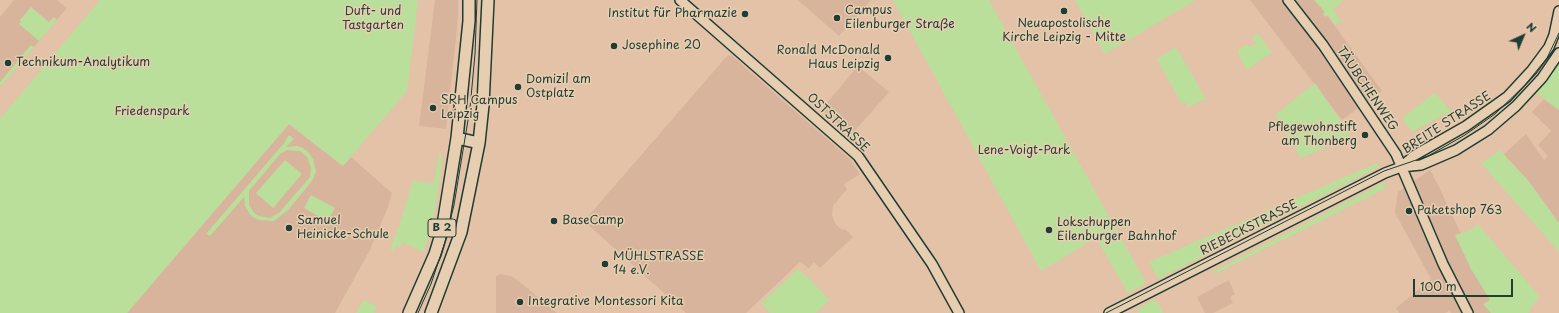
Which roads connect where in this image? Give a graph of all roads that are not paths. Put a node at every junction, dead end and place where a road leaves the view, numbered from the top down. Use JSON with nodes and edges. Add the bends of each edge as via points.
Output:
{"nodes":[{"id":1,"x":469,"y":0,"type":"edge"},
{"id":2,"x":488,"y":0,"type":"edge"},
{"id":3,"x":680,"y":0,"type":"edge"},
{"id":4,"x":1288,"y":0,"type":"edge"},
{"id":5,"x":1559,"y":11,"type":"edge"},
{"id":6,"x":1559,"y":53,"type":"edge"},
{"id":7,"x":457,"y":138,"type":"junction"},
{"id":8,"x":479,"y":143,"type":"junction"},
{"id":9,"x":1401,"y":167,"type":"junction"},
{"id":10,"x":409,"y":313,"type":"edge"},
{"id":11,"x":431,"y":313,"type":"edge"},
{"id":12,"x":959,"y":313,"type":"edge"},
{"id":13,"x":1109,"y":313,"type":"edge"},
{"id":14,"x":1468,"y":313,"type":"edge"}],
"edges":[{"from":1,"to":7,"type":"main road","number":"B 2"},
{"from":2,"to":8,"type":"main road","number":"B 2"},
{"from":3,"to":12,"type":"street","name":"OSTSTRASSE","via":[[858,156],[932,264]]},
{"from":4,"to":9,"type":"street","name":"TÄUBCHENWEG","via":[[1323,46],[1390,145]]},
{"from":5,"to":9,"type":"street","name":"BREITE STRASSE","via":[[1549,46],[1532,70],[1507,97],[1461,129],[1415,155]]},
{"from":6,"to":9,"type":"street","name":"BREITE STRASSE","via":[[1542,78],[1526,95],[1484,132],[1431,162]]},
{"from":7,"to":8,"type":"main road"},
{"from":7,"to":10,"type":"main road","number":"B 2","via":[[442,231],[435,254]]},
{"from":8,"to":11,"type":"main road","number":"B 2","via":[[461,232]]},
{"from":9,"to":13,"type":"street","name":"RIEBECKSTRASSE"},
{"from":9,"to":14,"type":"street","name":"TÄUBCHENWEG","via":[[1443,264]]}]}
